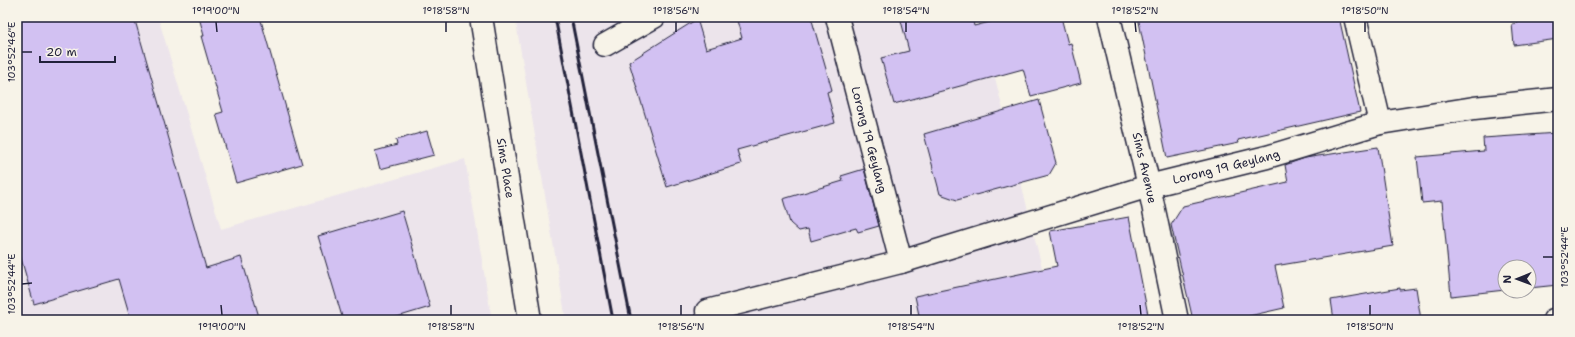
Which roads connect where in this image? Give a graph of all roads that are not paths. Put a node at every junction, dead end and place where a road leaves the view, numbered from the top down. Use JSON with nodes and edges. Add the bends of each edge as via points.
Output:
{"nodes":[{"id":1,"x":481,"y":17,"type":"edge"},
{"id":2,"x":654,"y":17,"type":"edge"},
{"id":3,"x":837,"y":17,"type":"edge"},
{"id":4,"x":1109,"y":17,"type":"edge"},
{"id":5,"x":1355,"y":17,"type":"edge"},
{"id":6,"x":605,"y":45,"type":"dead end"},
{"id":7,"x":1558,"y":99,"type":"edge"},
{"id":8,"x":1380,"y":123,"type":"junction"},
{"id":9,"x":1149,"y":186,"type":"junction"},
{"id":10,"x":901,"y":262,"type":"junction"},
{"id":11,"x":707,"y":312,"type":"dead end"},
{"id":12,"x":1558,"y":319,"type":"edge"},
{"id":13,"x":530,"y":320,"type":"edge"},
{"id":14,"x":1177,"y":320,"type":"edge"},
{"id":15,"x":1554,"y":320,"type":"edge"}],
"edges":[{"from":1,"to":13,"type":"street","name":"Sims Place"},
{"from":2,"to":6,"type":"street"},
{"from":3,"to":10,"type":"street","name":"Lorong 19 Geylang"},
{"from":4,"to":9,"type":"street","name":"Sims Avenue"},
{"from":5,"to":8,"type":"street"},
{"from":7,"to":8,"type":"street","name":"Lorong 19 Geylang","via":[[1474,108]]},
{"from":8,"to":9,"type":"street","name":"Lorong 19 Geylang","via":[[1267,157]]},
{"from":9,"to":10,"type":"street","name":"Lorong 19 Geylang"},
{"from":9,"to":14,"type":"street","name":"Sims Avenue"},
{"from":10,"to":11,"type":"street","name":"Lorong 19 Geylang"},
{"from":12,"to":15,"type":"street"}]}
